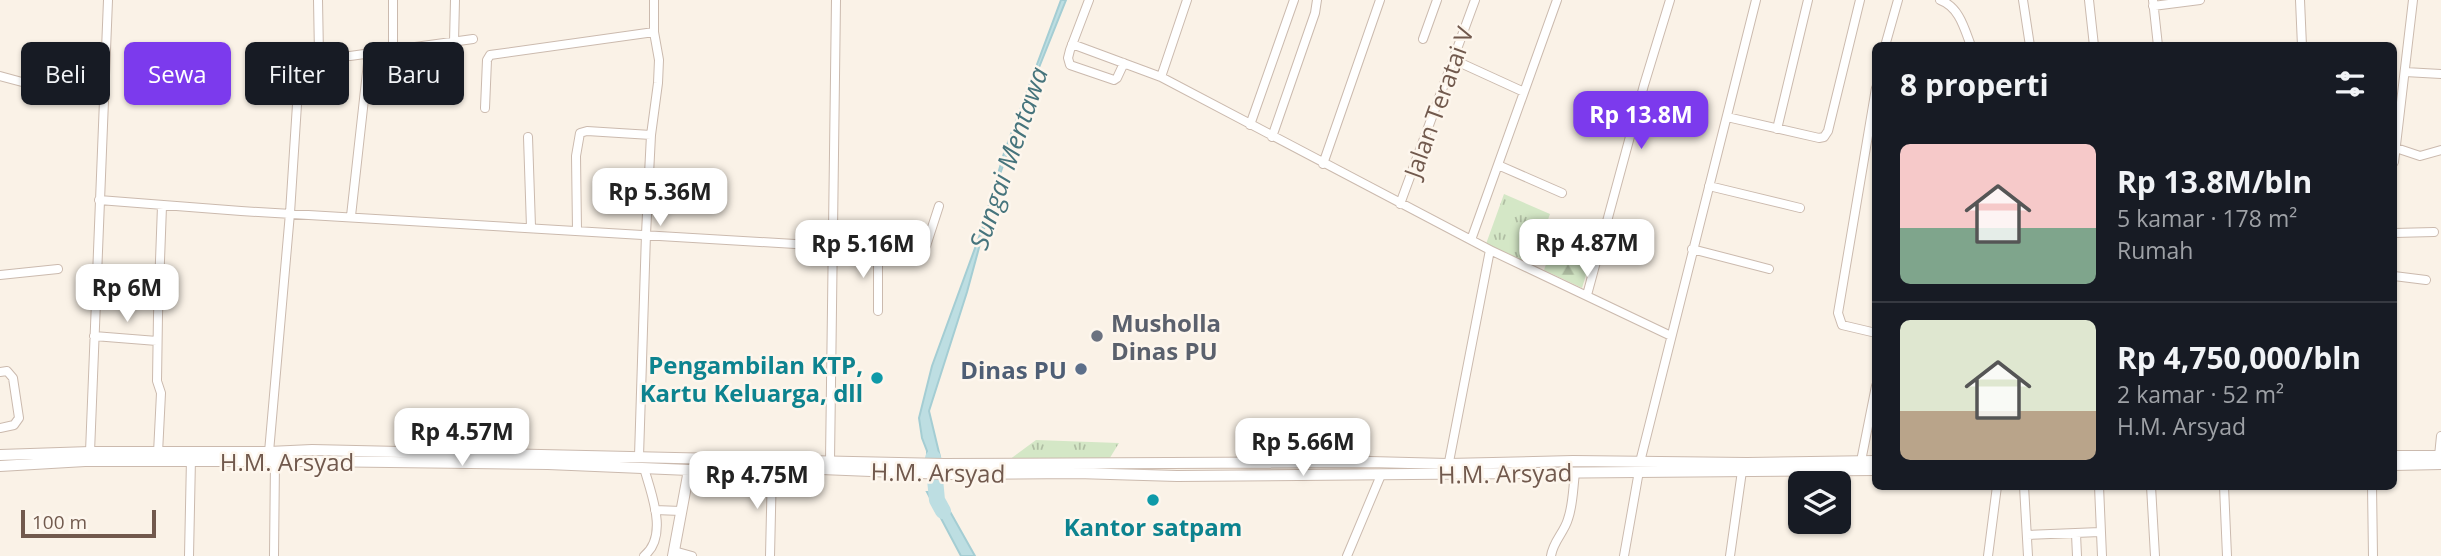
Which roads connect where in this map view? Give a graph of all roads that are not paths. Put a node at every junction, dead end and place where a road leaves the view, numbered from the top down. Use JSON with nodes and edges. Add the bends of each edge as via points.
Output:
{"nodes":[{"id":1,"x":108,"y":0,"type":"edge"},
{"id":2,"x":318,"y":0,"type":"edge"},
{"id":3,"x":393,"y":0,"type":"edge"},
{"id":4,"x":455,"y":0,"type":"edge"},
{"id":5,"x":654,"y":0,"type":"edge"},
{"id":6,"x":836,"y":0,"type":"edge"},
{"id":7,"x":1089,"y":0,"type":"edge"},
{"id":8,"x":1187,"y":0,"type":"edge"},
{"id":9,"x":1294,"y":0,"type":"edge"},
{"id":10,"x":1317,"y":0,"type":"edge"},
{"id":11,"x":1380,"y":0,"type":"edge"},
{"id":12,"x":1437,"y":0,"type":"edge"},
{"id":13,"x":1475,"y":0,"type":"edge"},
{"id":14,"x":1558,"y":0,"type":"edge"},
{"id":15,"x":1670,"y":0,"type":"edge"},
{"id":16,"x":1756,"y":0,"type":"edge"},
{"id":17,"x":1808,"y":0,"type":"edge"},
{"id":18,"x":1860,"y":0,"type":"edge"},
{"id":19,"x":1898,"y":0,"type":"edge"},
{"id":20,"x":1940,"y":0,"type":"edge"},
{"id":21,"x":2022,"y":0,"type":"edge"},
{"id":22,"x":2089,"y":0,"type":"edge"},
{"id":23,"x":2200,"y":0,"type":"edge"},
{"id":24,"x":2300,"y":0,"type":"edge"},
{"id":25,"x":2413,"y":0,"type":"edge"},
{"id":26,"x":2153,"y":3,"type":"edge"},
{"id":27,"x":654,"y":32,"type":"junction"},
{"id":28,"x":473,"y":39,"type":"dead end"},
{"id":29,"x":1423,"y":39,"type":"dead end"},
{"id":30,"x":319,"y":42,"type":"edge"},
{"id":31,"x":393,"y":42,"type":"edge"},
{"id":32,"x":454,"y":42,"type":"joint"},
{"id":33,"x":1886,"y":42,"type":"edge"},
{"id":34,"x":1969,"y":42,"type":"edge"},
{"id":35,"x":2028,"y":42,"type":"edge"},
{"id":36,"x":2094,"y":42,"type":"edge"},
{"id":37,"x":2158,"y":42,"type":"edge"},
{"id":38,"x":2302,"y":42,"type":"edge"},
{"id":39,"x":1072,"y":44,"type":"junction"},
{"id":40,"x":1454,"y":61,"type":"junction"},
{"id":41,"x":1124,"y":63,"type":"junction"},
{"id":42,"x":2405,"y":72,"type":"junction"},
{"id":43,"x":2441,"y":74,"type":"edge"},
{"id":44,"x":0,"y":76,"type":"edge"},
{"id":45,"x":1161,"y":77,"type":"junction"},
{"id":46,"x":21,"y":82,"type":"edge"},
{"id":47,"x":1524,"y":92,"type":"junction"},
{"id":48,"x":297,"y":105,"type":"edge"},
{"id":49,"x":363,"y":105,"type":"edge"},
{"id":50,"x":485,"y":108,"type":"dead end"},
{"id":51,"x":1872,"y":112,"type":"edge"},
{"id":52,"x":1727,"y":117,"type":"junction"},
{"id":53,"x":1250,"y":125,"type":"junction"},
{"id":54,"x":1777,"y":129,"type":"junction"},
{"id":55,"x":651,"y":135,"type":"junction"},
{"id":56,"x":528,"y":137,"type":"dead end"},
{"id":57,"x":1272,"y":137,"type":"junction"},
{"id":58,"x":2397,"y":140,"type":"edge"},
{"id":59,"x":2397,"y":148,"type":"edge"},
{"id":60,"x":2441,"y":150,"type":"edge"},
{"id":61,"x":1323,"y":164,"type":"junction"},
{"id":62,"x":1498,"y":165,"type":"junction"},
{"id":63,"x":1709,"y":186,"type":"junction"},
{"id":64,"x":1562,"y":193,"type":"dead end"},
{"id":65,"x":99,"y":200,"type":"junction"},
{"id":66,"x":1400,"y":204,"type":"junction"},
{"id":67,"x":162,"y":206,"type":"junction"},
{"id":68,"x":939,"y":206,"type":"dead end"},
{"id":69,"x":1800,"y":208,"type":"dead end"},
{"id":70,"x":290,"y":214,"type":"junction"},
{"id":71,"x":351,"y":216,"type":"junction"},
{"id":72,"x":531,"y":227,"type":"junction"},
{"id":73,"x":577,"y":230,"type":"junction"},
{"id":74,"x":2434,"y":232,"type":"dead end"},
{"id":75,"x":2397,"y":233,"type":"edge"},
{"id":76,"x":646,"y":234,"type":"junction"},
{"id":77,"x":1471,"y":240,"type":"junction"},
{"id":78,"x":831,"y":246,"type":"junction"},
{"id":79,"x":878,"y":248,"type":"junction"},
{"id":80,"x":1692,"y":249,"type":"junction"},
{"id":81,"x":1490,"y":250,"type":"junction"},
{"id":82,"x":58,"y":269,"type":"dead end"},
{"id":83,"x":1769,"y":269,"type":"dead end"},
{"id":84,"x":0,"y":275,"type":"edge"},
{"id":85,"x":2397,"y":276,"type":"edge"},
{"id":86,"x":2426,"y":281,"type":"dead end"},
{"id":87,"x":1587,"y":295,"type":"junction"},
{"id":88,"x":878,"y":311,"type":"dead end"},
{"id":89,"x":1872,"y":332,"type":"edge"},
{"id":90,"x":94,"y":336,"type":"junction"},
{"id":91,"x":1671,"y":336,"type":"junction"},
{"id":92,"x":158,"y":341,"type":"junction"},
{"id":93,"x":0,"y":372,"type":"edge"},
{"id":94,"x":1872,"y":406,"type":"edge"},
{"id":95,"x":0,"y":428,"type":"edge"},
{"id":96,"x":2441,"y":436,"type":"edge"},
{"id":97,"x":90,"y":452,"type":"junction"},
{"id":98,"x":158,"y":453,"type":"junction"},
{"id":99,"x":0,"y":455,"type":"edge"},
{"id":100,"x":191,"y":456,"type":"junction"},
{"id":101,"x":272,"y":456,"type":"junction"},
{"id":102,"x":639,"y":456,"type":"junction"},
{"id":103,"x":2397,"y":456,"type":"edge"},
{"id":104,"x":548,"y":459,"type":"junction"},
{"id":105,"x":2440,"y":459,"type":"edge"},
{"id":106,"x":830,"y":461,"type":"junction"},
{"id":107,"x":1861,"y":461,"type":"junction"},
{"id":108,"x":1872,"y":461,"type":"edge"},
{"id":109,"x":2397,"y":464,"type":"edge"},
{"id":110,"x":0,"y":466,"type":"edge"},
{"id":111,"x":772,"y":467,"type":"junction"},
{"id":112,"x":1639,"y":467,"type":"junction"},
{"id":113,"x":644,"y":468,"type":"junction"},
{"id":114,"x":925,"y":468,"type":"junction"},
{"id":115,"x":944,"y":469,"type":"junction"},
{"id":116,"x":1448,"y":469,"type":"junction"},
{"id":117,"x":690,"y":470,"type":"junction"},
{"id":118,"x":1872,"y":470,"type":"edge"},
{"id":119,"x":1742,"y":471,"type":"junction"},
{"id":120,"x":1575,"y":473,"type":"junction"},
{"id":121,"x":1381,"y":475,"type":"junction"},
{"id":122,"x":1996,"y":490,"type":"edge"},
{"id":123,"x":2024,"y":490,"type":"edge"},
{"id":124,"x":2099,"y":490,"type":"edge"},
{"id":125,"x":2151,"y":490,"type":"edge"},
{"id":126,"x":2224,"y":490,"type":"edge"},
{"id":127,"x":2372,"y":490,"type":"edge"},
{"id":128,"x":654,"y":510,"type":"junction"},
{"id":129,"x":681,"y":511,"type":"junction"},
{"id":130,"x":2100,"y":532,"type":"junction"},
{"id":131,"x":2026,"y":534,"type":"junction"},
{"id":132,"x":2076,"y":534,"type":"junction"},
{"id":133,"x":674,"y":554,"type":"edge"},
{"id":134,"x":189,"y":556,"type":"edge"},
{"id":135,"x":274,"y":556,"type":"edge"},
{"id":136,"x":644,"y":556,"type":"edge"},
{"id":137,"x":692,"y":556,"type":"edge"},
{"id":138,"x":770,"y":556,"type":"edge"},
{"id":139,"x":1347,"y":556,"type":"edge"},
{"id":140,"x":1551,"y":556,"type":"edge"},
{"id":141,"x":1624,"y":556,"type":"edge"},
{"id":142,"x":1730,"y":556,"type":"edge"},
{"id":143,"x":1988,"y":556,"type":"edge"},
{"id":144,"x":2028,"y":556,"type":"edge"},
{"id":145,"x":2077,"y":556,"type":"edge"},
{"id":146,"x":2102,"y":556,"type":"edge"},
{"id":147,"x":2155,"y":556,"type":"edge"},
{"id":148,"x":2227,"y":556,"type":"edge"},
{"id":149,"x":2373,"y":556,"type":"edge"}],
"edges":[{"from":1,"to":65,"type":"street"},
{"from":2,"to":30,"type":"street"},
{"from":3,"to":31,"type":"street"},
{"from":4,"to":32,"type":"street"},
{"from":5,"to":27,"type":"street"},
{"from":6,"to":78,"type":"street"},
{"from":7,"to":39,"type":"street"},
{"from":8,"to":45,"type":"street"},
{"from":9,"to":53,"type":"street"},
{"from":10,"to":57,"type":"street"},
{"from":11,"to":61,"type":"street"},
{"from":12,"to":29,"type":"street"},
{"from":13,"to":40,"type":"street","name":"Jalan Teratai V"},
{"from":14,"to":47,"type":"street"},
{"from":15,"to":87,"type":"street"},
{"from":16,"to":52,"type":"street"},
{"from":17,"to":54,"type":"street"},
{"from":18,"to":54,"type":"street","via":[[1826,135],[1819,138]]},
{"from":19,"to":33,"type":"street"},
{"from":20,"to":34,"type":"street","via":[[1955,10]]},
{"from":21,"to":35,"type":"street"},
{"from":22,"to":36,"type":"street"},
{"from":23,"to":26,"type":"street"},
{"from":24,"to":38,"type":"street"},
{"from":25,"to":42,"type":"street"},
{"from":26,"to":37,"type":"street"},
{"from":27,"to":50,"type":"street","via":[[490,55]]},
{"from":27,"to":55,"type":"street","via":[[659,60]]},
{"from":28,"to":32,"type":"street"},
{"from":39,"to":41,"type":"street"},
{"from":39,"to":41,"type":"street","via":[[1070,65],[1114,80]]},
{"from":40,"to":47,"type":"street"},
{"from":40,"to":66,"type":"street","name":"Jalan Teratai V"},
{"from":41,"to":45,"type":"street"},
{"from":42,"to":43,"type":"street"},
{"from":42,"to":58,"type":"street"},
{"from":44,"to":46,"type":"street"},
{"from":45,"to":53,"type":"street"},
{"from":47,"to":62,"type":"street"},
{"from":48,"to":70,"type":"street"},
{"from":49,"to":71,"type":"street"},
{"from":51,"to":89,"type":"street","via":[[1838,313],[1842,325]]},
{"from":52,"to":54,"type":"street"},
{"from":52,"to":63,"type":"street"},
{"from":53,"to":57,"type":"street"},
{"from":55,"to":73,"type":"street","via":[[579,133]]},
{"from":55,"to":76,"type":"street"},
{"from":56,"to":72,"type":"street"},
{"from":57,"to":61,"type":"street"},
{"from":59,"to":60,"type":"street","via":[[2420,156]]},
{"from":61,"to":66,"type":"street"},
{"from":62,"to":64,"type":"street"},
{"from":62,"to":77,"type":"street"},
{"from":63,"to":69,"type":"street"},
{"from":63,"to":80,"type":"street"},
{"from":65,"to":67,"type":"street"},
{"from":65,"to":90,"type":"street"},
{"from":66,"to":77,"type":"street"},
{"from":67,"to":70,"type":"street"},
{"from":67,"to":92,"type":"street"},
{"from":68,"to":79,"type":"street","via":[[926,246]]},
{"from":70,"to":71,"type":"street"},
{"from":70,"to":101,"type":"street"},
{"from":71,"to":72,"type":"street"},
{"from":72,"to":73,"type":"street"},
{"from":73,"to":76,"type":"street"},
{"from":74,"to":75,"type":"street"},
{"from":76,"to":78,"type":"street"},
{"from":76,"to":102,"type":"street"},
{"from":77,"to":81,"type":"street"},
{"from":78,"to":79,"type":"street"},
{"from":78,"to":106,"type":"street"},
{"from":79,"to":88,"type":"street"},
{"from":80,"to":83,"type":"street"},
{"from":80,"to":91,"type":"street"},
{"from":81,"to":87,"type":"street"},
{"from":81,"to":116,"type":"street"},
{"from":82,"to":84,"type":"street"},
{"from":85,"to":86,"type":"street"},
{"from":87,"to":91,"type":"street"},
{"from":90,"to":92,"type":"street"},
{"from":90,"to":97,"type":"street"},
{"from":91,"to":112,"type":"street"},
{"from":92,"to":98,"type":"street"},
{"from":93,"to":95,"type":"street","via":[[13,378],[19,418],[14,425]]},
{"from":94,"to":107,"type":"street"},
{"from":96,"to":105,"type":"street"},
{"from":97,"to":98,"type":"street","name":"H.M. Arsyad"},
{"from":97,"to":99,"type":"street","name":"H.M. Arsyad"},
{"from":98,"to":100,"type":"street","name":"H.M. Arsyad"},
{"from":100,"to":101,"type":"street","name":"H.M. Arsyad"},
{"from":100,"to":110,"type":"street","name":"H.M. Arsyad"},
{"from":100,"to":134,"type":"street"},
{"from":101,"to":104,"type":"street","name":"H.M. Arsyad"},
{"from":101,"to":135,"type":"street"},
{"from":102,"to":104,"type":"street","name":"H.M. Arsyad"},
{"from":102,"to":106,"type":"street","name":"H.M. Arsyad"},
{"from":103,"to":105,"type":"street"},
{"from":104,"to":113,"type":"street","name":"H.M. Arsyad"},
{"from":105,"to":109,"type":"street"},
{"from":106,"to":114,"type":"street","name":"H.M. Arsyad"},
{"from":107,"to":108,"type":"street","name":"H.M. Arsyad"},
{"from":107,"to":112,"type":"street","name":"H.M. Arsyad"},
{"from":111,"to":114,"type":"street","name":"H.M. Arsyad"},
{"from":111,"to":117,"type":"street","name":"H.M. Arsyad"},
{"from":111,"to":138,"type":"street"},
{"from":112,"to":116,"type":"street","name":"H.M. Arsyad","via":[[1573,461]]},
{"from":112,"to":119,"type":"street","name":"H.M. Arsyad"},
{"from":112,"to":120,"type":"street","name":"H.M. Arsyad"},
{"from":112,"to":141,"type":"street"},
{"from":113,"to":117,"type":"street","name":"H.M. Arsyad"},
{"from":113,"to":128,"type":"street"},
{"from":114,"to":115,"type":"street","name":"H.M. Arsyad"},
{"from":115,"to":116,"type":"street","name":"H.M. Arsyad","via":[[1370,462]]},
{"from":115,"to":121,"type":"street","name":"H.M. Arsyad","via":[[1177,477]]},
{"from":116,"to":120,"type":"street","name":"H.M. Arsyad"},
{"from":116,"to":121,"type":"street","name":"H.M. Arsyad"},
{"from":117,"to":129,"type":"street"},
{"from":118,"to":119,"type":"street","name":"H.M. Arsyad"},
{"from":119,"to":142,"type":"street"},
{"from":120,"to":140,"type":"street","via":[[1571,511]]},
{"from":121,"to":139,"type":"street"},
{"from":122,"to":143,"type":"street"},
{"from":123,"to":131,"type":"street"},
{"from":124,"to":130,"type":"street"},
{"from":125,"to":147,"type":"street"},
{"from":126,"to":148,"type":"street"},
{"from":127,"to":149,"type":"street"},
{"from":128,"to":129,"type":"street"},
{"from":128,"to":136,"type":"street","via":[[656,537]]},
{"from":129,"to":133,"type":"street"},
{"from":130,"to":132,"type":"street"},
{"from":130,"to":146,"type":"street"},
{"from":131,"to":132,"type":"street"},
{"from":131,"to":144,"type":"street"},
{"from":132,"to":145,"type":"street"},
{"from":133,"to":137,"type":"street"}]}
